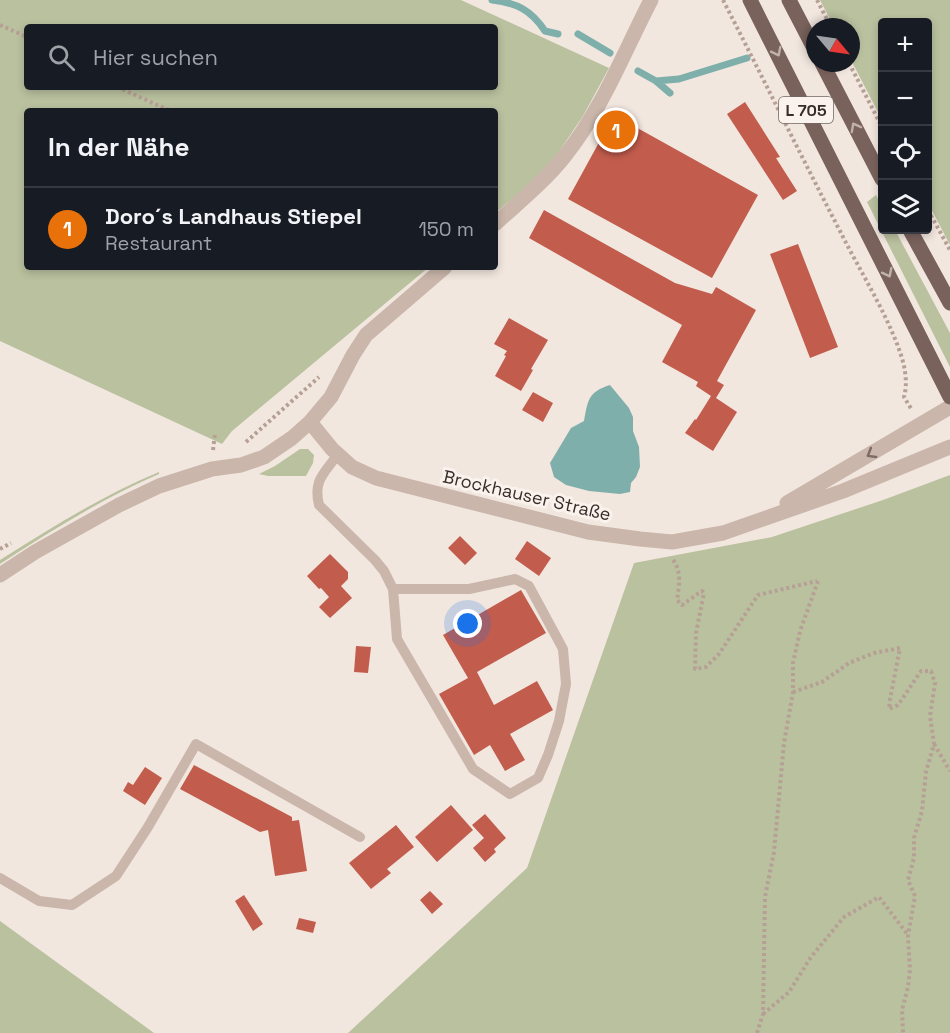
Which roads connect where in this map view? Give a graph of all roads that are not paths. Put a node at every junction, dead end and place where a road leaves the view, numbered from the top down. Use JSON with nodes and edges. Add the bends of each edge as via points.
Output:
{"nodes":[{"id":1,"x":750,"y":0,"type":"edge"},
{"id":2,"x":789,"y":0,"type":"edge"},
{"id":3,"x":647,"y":1,"type":"edge"},
{"id":4,"x":806,"y":33,"type":"edge"},
{"id":5,"x":827,"y":72,"type":"edge"},
{"id":6,"x":878,"y":171,"type":"edge"},
{"id":7,"x":498,"y":221,"type":"edge"},
{"id":8,"x":912,"y":234,"type":"edge"},
{"id":9,"x":442,"y":270,"type":"edge"},
{"id":10,"x":950,"y":303,"type":"edge"},
{"id":11,"x":950,"y":397,"type":"edge"},
{"id":12,"x":950,"y":407,"type":"edge"},
{"id":13,"x":310,"y":422,"type":"junction"},
{"id":14,"x":950,"y":447,"type":"edge"},
{"id":15,"x":338,"y":454,"type":"junction"},
{"id":16,"x":756,"y":522,"type":"junction"},
{"id":17,"x":0,"y":575,"type":"edge"},
{"id":18,"x":393,"y":589,"type":"junction"},
{"id":19,"x":360,"y":837,"type":"dead end"},
{"id":20,"x":0,"y":878,"type":"edge"}],
"edges":[{"from":1,"to":11,"type":"main road","number":"L 705","one_way":true},
{"from":2,"to":4,"type":"main road"},
{"from":3,"to":7,"type":"street","via":[[591,118],[566,155]]},
{"from":6,"to":5,"type":"main road","number":"L 705","one_way":true},
{"from":8,"to":10,"type":"main road"},
{"from":9,"to":13,"type":"street","via":[[366,335],[331,397]]},
{"from":12,"to":16,"type":"street","name":"Brockhauser Straße","one_way":true},
{"from":13,"to":15,"type":"street","name":"Brockhauser Straße"},
{"from":13,"to":17,"type":"street","via":[[264,457],[159,486]]},
{"from":14,"to":16,"type":"street","name":"Brockhauser Straße"},
{"from":15,"to":16,"type":"street","name":"Brockhauser Straße","via":[[352,467],[376,478],[588,532],[672,542],[723,533]]},
{"from":15,"to":18,"type":"lane","via":[[318,482],[319,506],[375,560]]},
{"from":18,"to":18,"type":"lane","via":[[468,589],[515,579],[529,586],[562,649],[566,684],[549,755],[538,778],[510,794],[473,769],[397,639]]},
{"from":19,"to":20,"type":"lane","via":[[195,744],[116,876],[72,905],[39,901]]}]}
